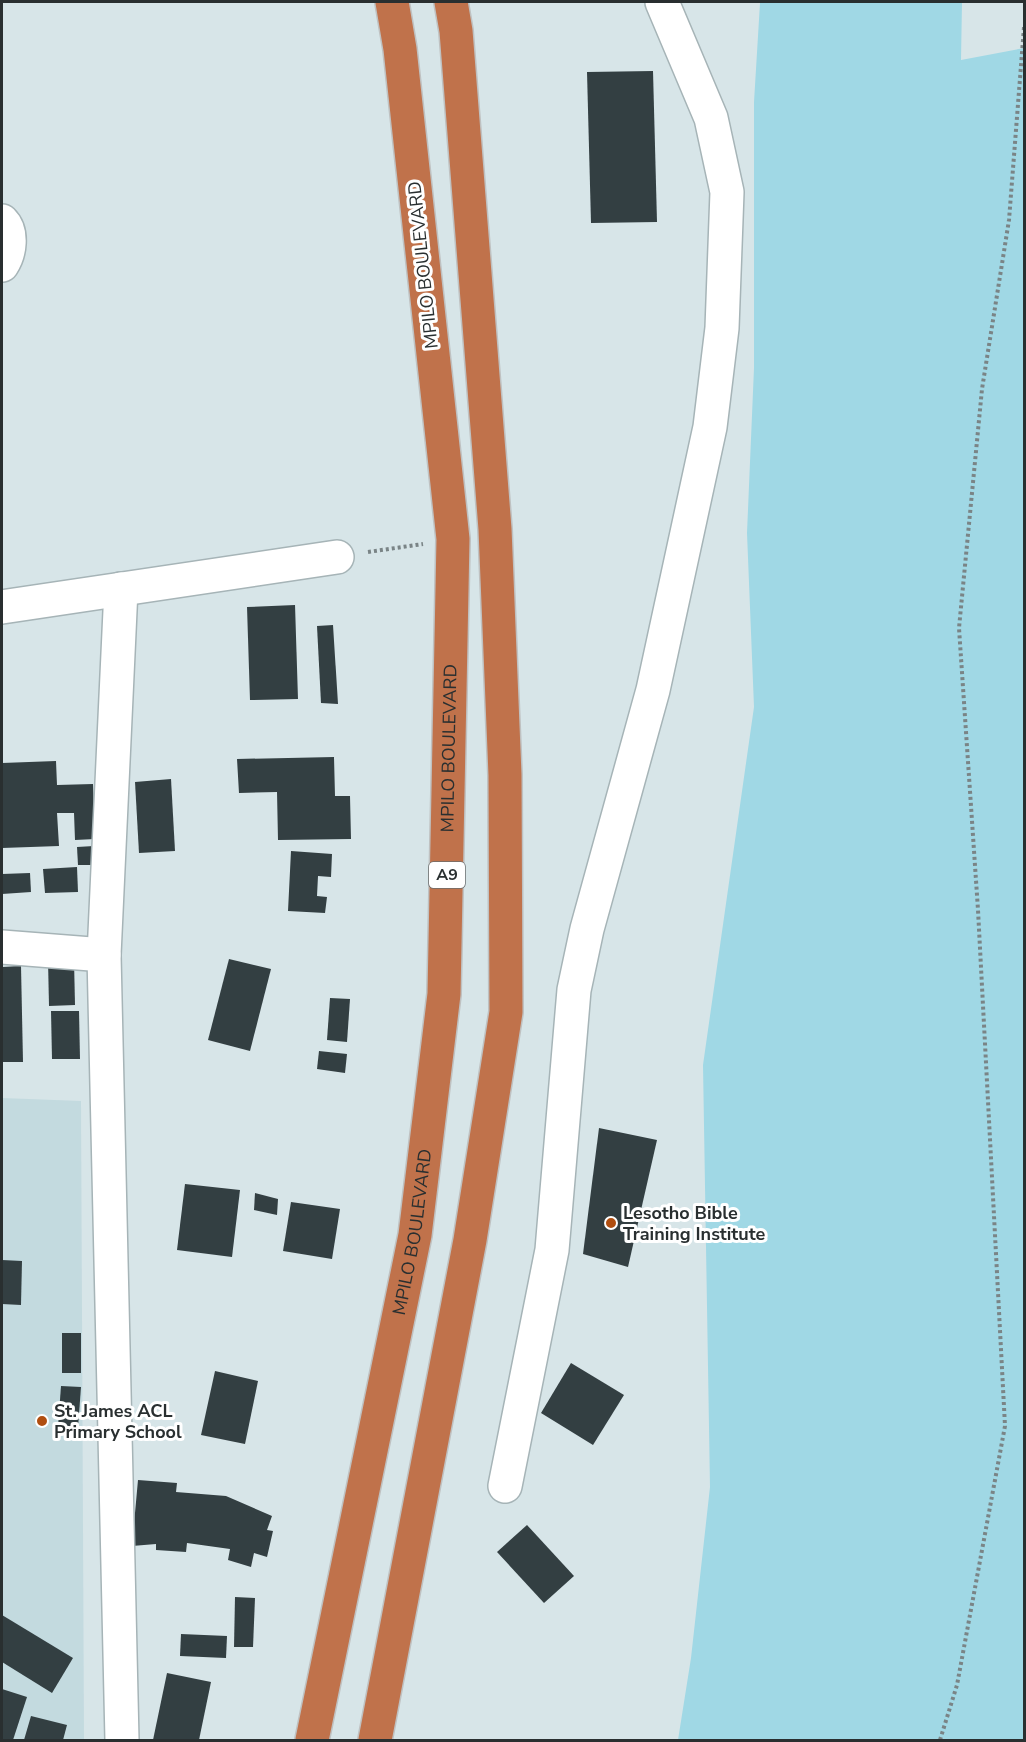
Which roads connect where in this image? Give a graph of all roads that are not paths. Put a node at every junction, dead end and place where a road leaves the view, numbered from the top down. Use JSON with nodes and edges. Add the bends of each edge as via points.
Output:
{"nodes":[{"id":1,"x":392,"y":2,"type":"edge"},
{"id":2,"x":451,"y":2,"type":"edge"},
{"id":3,"x":662,"y":2,"type":"edge"},
{"id":4,"x":2,"y":221,"type":"edge"},
{"id":5,"x":2,"y":265,"type":"edge"},
{"id":6,"x":337,"y":556,"type":"road end"},
{"id":7,"x":121,"y":589,"type":"junction"},
{"id":8,"x":2,"y":607,"type":"edge"},
{"id":9,"x":2,"y":947,"type":"edge"},
{"id":10,"x":104,"y":955,"type":"junction"},
{"id":11,"x":506,"y":1486,"type":"dead end"},
{"id":12,"x":122,"y":1740,"type":"edge"},
{"id":13,"x":312,"y":1740,"type":"edge"},
{"id":14,"x":375,"y":1740,"type":"edge"}],
"edges":[{"from":1,"to":13,"type":"highway","name":"MPILO BOULEVARD","number":"A9","via":[[453,539],[444,994],[415,1235]]},
{"from":2,"to":14,"type":"highway","via":[[495,529],[505,775],[506,1012],[470,1240]]},
{"from":3,"to":11,"type":"street","via":[[711,118],[727,192],[722,328],[710,427],[653,690],[574,990],[552,1250]]},
{"from":4,"to":5,"type":"street","via":[[10,243]]},
{"from":6,"to":7,"type":"street"},
{"from":7,"to":8,"type":"street"},
{"from":7,"to":10,"type":"street"},
{"from":9,"to":10,"type":"street"},
{"from":10,"to":12,"type":"street"}]}
